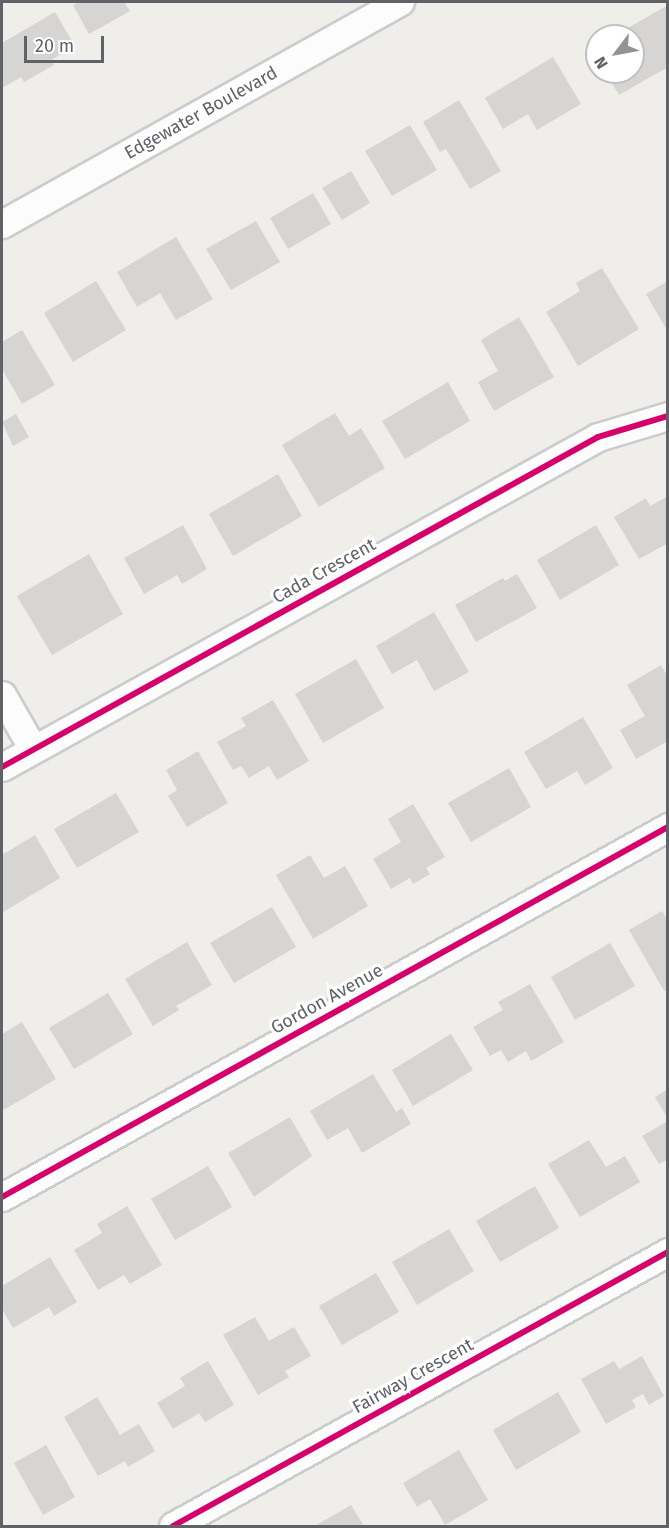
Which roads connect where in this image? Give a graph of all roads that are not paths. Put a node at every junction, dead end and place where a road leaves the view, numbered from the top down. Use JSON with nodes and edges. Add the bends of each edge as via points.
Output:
{"nodes":[{"id":1,"x":400,"y":2,"type":"edge"},
{"id":2,"x":2,"y":224,"type":"edge"},
{"id":3,"x":668,"y":416,"type":"edge"},
{"id":4,"x":2,"y":695,"type":"edge"},
{"id":5,"x":33,"y":749,"type":"junction"},
{"id":6,"x":2,"y":767,"type":"edge"},
{"id":7,"x":668,"y":827,"type":"edge"},
{"id":8,"x":2,"y":1197,"type":"edge"},
{"id":9,"x":668,"y":1252,"type":"edge"},
{"id":10,"x":173,"y":1527,"type":"edge"}],
"edges":[{"from":1,"to":2,"type":"street","name":"Edgewater Boulevard"},
{"from":3,"to":5,"type":"street","name":"Cada Crescent","via":[[598,437]]},
{"from":4,"to":5,"type":"street"},
{"from":5,"to":6,"type":"street","name":"Cada Crescent"},
{"from":7,"to":8,"type":"street","name":"Gordon Avenue"},
{"from":9,"to":10,"type":"street","name":"Fairway Crescent"}]}
